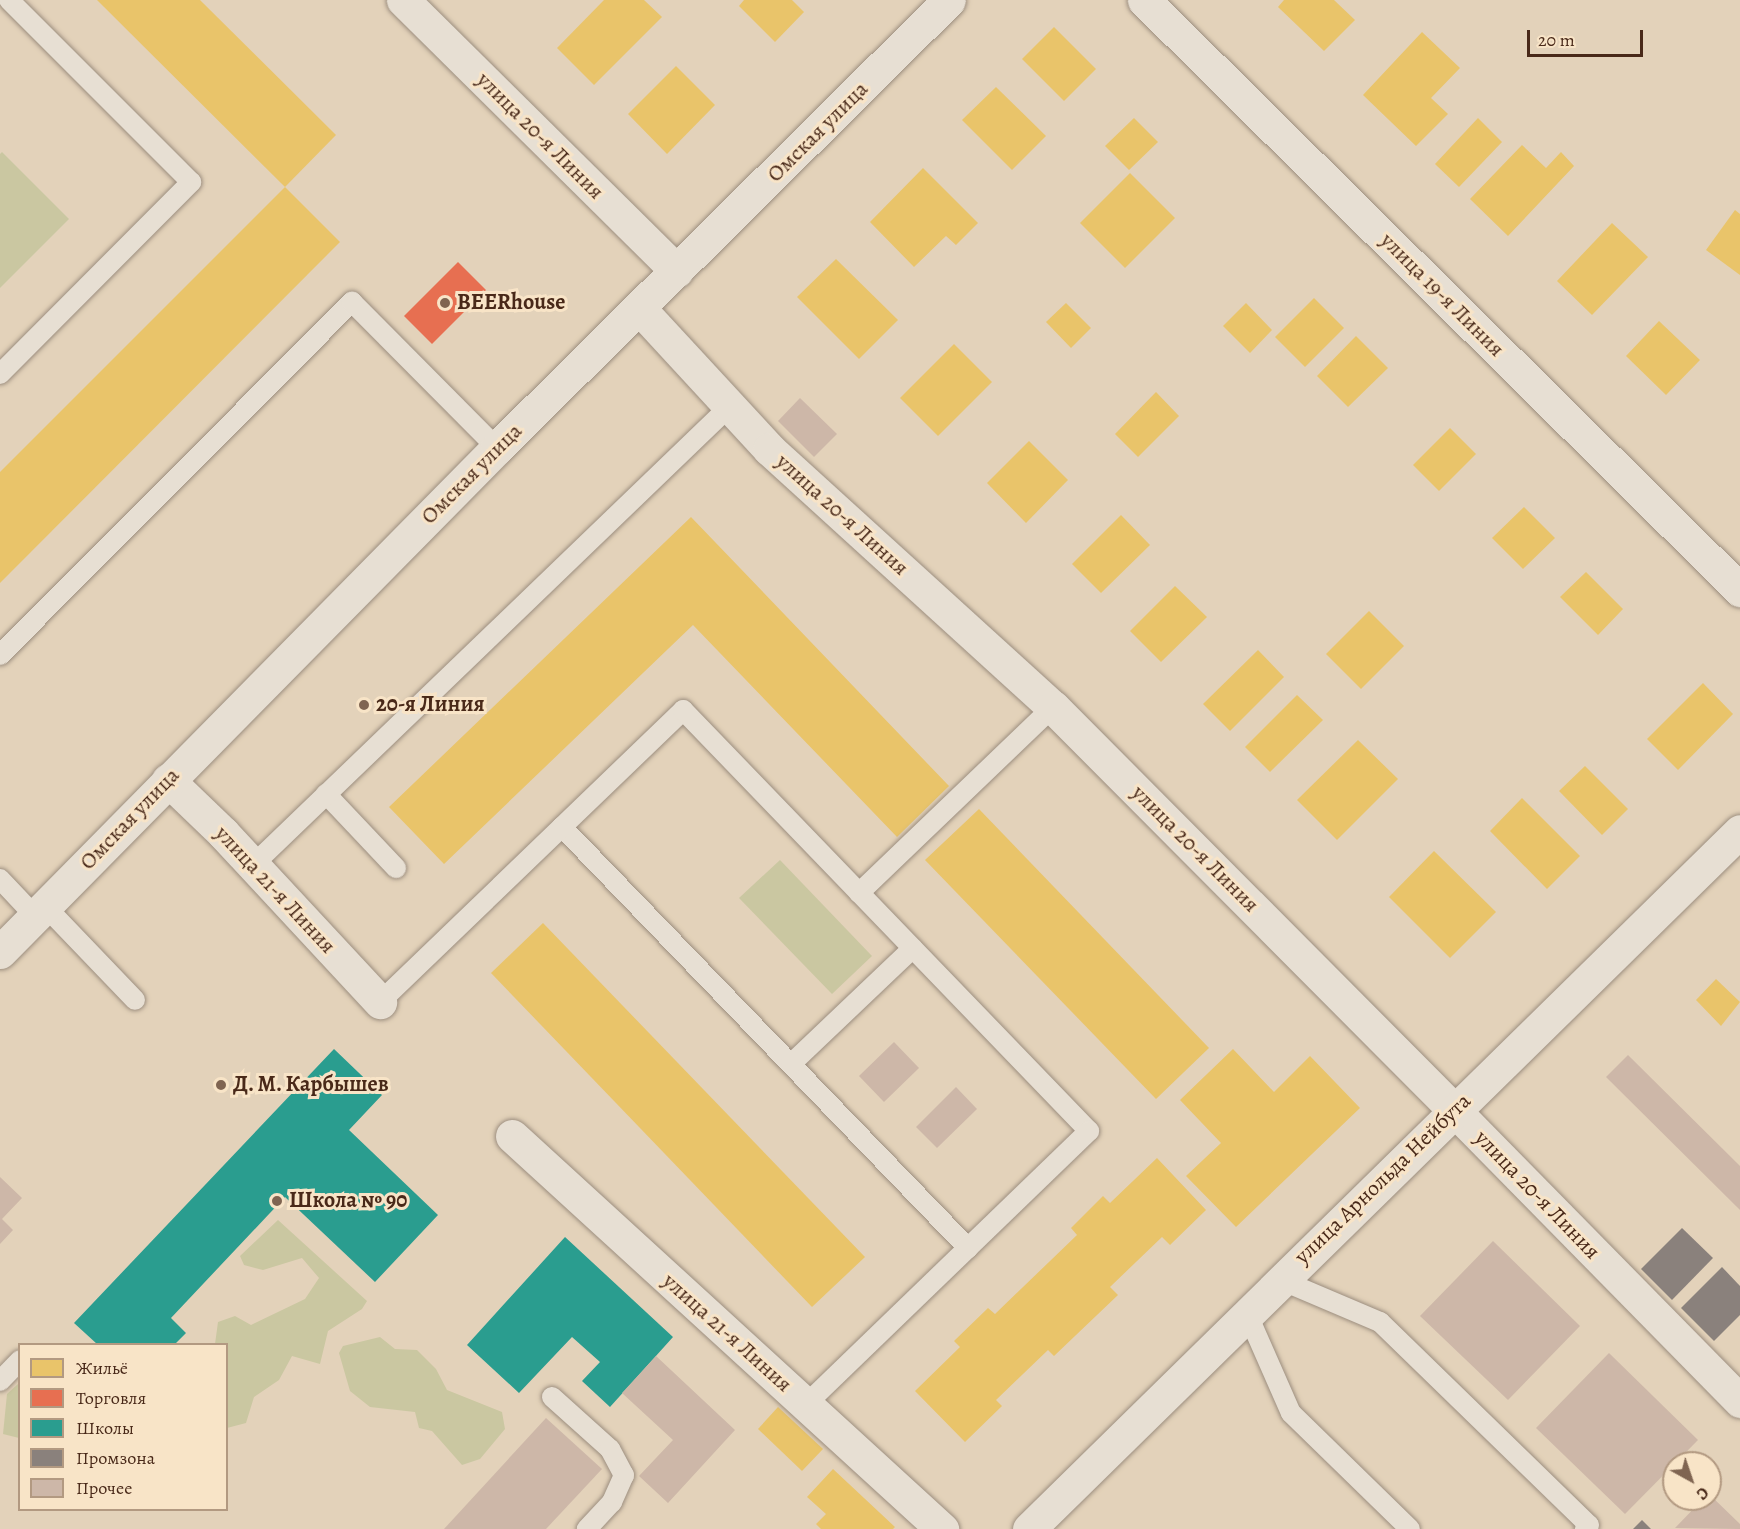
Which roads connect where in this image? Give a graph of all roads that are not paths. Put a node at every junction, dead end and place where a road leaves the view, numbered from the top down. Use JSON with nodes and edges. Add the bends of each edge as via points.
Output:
{"nodes":[{"id":1,"x":9,"y":0,"type":"edge"},
{"id":2,"x":403,"y":0,"type":"edge"},
{"id":3,"x":949,"y":0,"type":"edge"},
{"id":4,"x":1143,"y":0,"type":"edge"},
{"id":5,"x":677,"y":272,"type":"junction"},
{"id":6,"x":640,"y":309,"type":"junction"},
{"id":7,"x":0,"y":374,"type":"edge"},
{"id":8,"x":729,"y":407,"type":"junction"},
{"id":9,"x":497,"y":448,"type":"junction"},
{"id":10,"x":1740,"y":590,"type":"edge"},
{"id":11,"x":0,"y":655,"type":"edge"},
{"id":12,"x":1053,"y":707,"type":"junction"},
{"id":13,"x":168,"y":780,"type":"junction"},
{"id":14,"x":326,"y":794,"type":"junction"},
{"id":15,"x":562,"y":826,"type":"junction"},
{"id":16,"x":1740,"y":831,"type":"edge"},
{"id":17,"x":253,"y":865,"type":"junction"},
{"id":18,"x":396,"y":868,"type":"dead end"},
{"id":19,"x":0,"y":879,"type":"edge"},
{"id":20,"x":859,"y":893,"type":"junction"},
{"id":21,"x":40,"y":911,"type":"junction"},
{"id":22,"x":913,"y":948,"type":"junction"},
{"id":23,"x":0,"y":952,"type":"edge"},
{"id":24,"x":135,"y":1000,"type":"dead end"},
{"id":25,"x":380,"y":1002,"type":"joint"},
{"id":26,"x":791,"y":1065,"type":"junction"},
{"id":27,"x":1454,"y":1110,"type":"junction"},
{"id":28,"x":512,"y":1136,"type":"dead end"},
{"id":29,"x":968,"y":1248,"type":"junction"},
{"id":30,"x":1281,"y":1280,"type":"junction"},
{"id":31,"x":1247,"y":1313,"type":"junction"},
{"id":32,"x":18,"y":1362,"type":"edge"},
{"id":33,"x":0,"y":1382,"type":"edge"},
{"id":34,"x":552,"y":1397,"type":"dead end"},
{"id":35,"x":1740,"y":1401,"type":"edge"},
{"id":36,"x":806,"y":1404,"type":"junction"},
{"id":37,"x":587,"y":1529,"type":"edge"},
{"id":38,"x":942,"y":1529,"type":"edge"},
{"id":39,"x":1029,"y":1529,"type":"edge"},
{"id":40,"x":1410,"y":1529,"type":"edge"},
{"id":41,"x":1585,"y":1529,"type":"edge"}],
"edges":[{"from":1,"to":7,"type":"lane","via":[[191,182]]},
{"from":2,"to":5,"type":"street","name":"улица 20-я Линия"},
{"from":3,"to":5,"type":"street","name":"Омская улица"},
{"from":4,"to":10,"type":"street","name":"улица 19-я Линия"},
{"from":5,"to":6,"type":"street","name":"Омская улица"},
{"from":6,"to":8,"type":"street","name":"улица 20-я Линия"},
{"from":6,"to":9,"type":"street","name":"Омская улица"},
{"from":8,"to":12,"type":"street","name":"улица 20-я Линия"},
{"from":8,"to":14,"type":"lane"},
{"from":9,"to":11,"type":"lane","via":[[352,302]]},
{"from":9,"to":13,"type":"street","name":"Омская улица"},
{"from":12,"to":20,"type":"lane"},
{"from":12,"to":27,"type":"street","name":"улица 20-я Линия"},
{"from":13,"to":17,"type":"street","name":"улица 21-я Линия"},
{"from":13,"to":21,"type":"street","name":"Омская улица"},
{"from":14,"to":17,"type":"lane"},
{"from":14,"to":18,"type":"lane"},
{"from":15,"to":20,"type":"lane","via":[[683,710]]},
{"from":15,"to":25,"type":"lane"},
{"from":15,"to":26,"type":"lane"},
{"from":16,"to":27,"type":"street","name":"улица Арнольда Нейбута"},
{"from":17,"to":25,"type":"street","name":"улица 21-я Линия"},
{"from":19,"to":21,"type":"lane"},
{"from":20,"to":22,"type":"lane"},
{"from":21,"to":23,"type":"street","name":"Омская улица"},
{"from":21,"to":24,"type":"lane"},
{"from":22,"to":26,"type":"lane"},
{"from":22,"to":29,"type":"lane","via":[[1089,1131]]},
{"from":26,"to":29,"type":"lane"},
{"from":27,"to":30,"type":"street","name":"улица Арнольда Нейбута"},
{"from":27,"to":35,"type":"street","name":"улица 20-я Линия"},
{"from":28,"to":36,"type":"street","name":"улица 21-я Линия"},
{"from":29,"to":36,"type":"lane"},
{"from":30,"to":31,"type":"street","name":"улица Арнольда Нейбута"},
{"from":30,"to":41,"type":"lane","via":[[1380,1322],[1589,1525]]},
{"from":31,"to":39,"type":"street","name":"улица Арнольда Нейбута"},
{"from":31,"to":40,"type":"lane","via":[[1291,1413]]},
{"from":32,"to":33,"type":"lane"},
{"from":34,"to":37,"type":"lane","via":[[610,1449],[624,1475],[612,1502]]},
{"from":36,"to":38,"type":"street","name":"улица 21-я Линия"}]}
